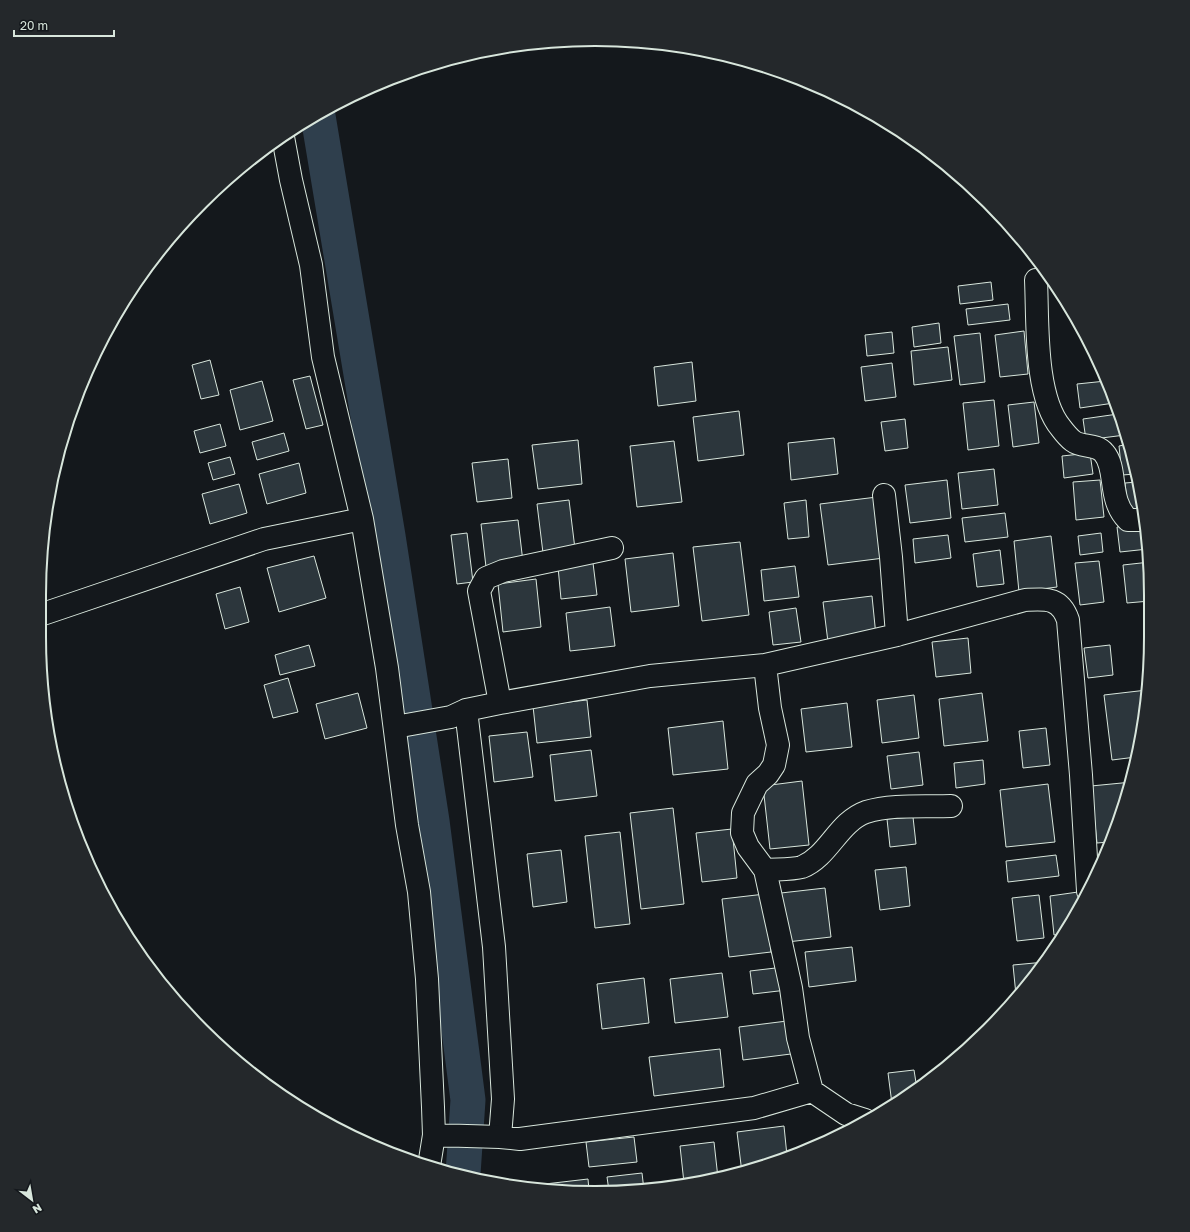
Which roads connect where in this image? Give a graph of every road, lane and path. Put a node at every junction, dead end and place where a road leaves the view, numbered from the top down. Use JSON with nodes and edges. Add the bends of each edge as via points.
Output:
{"nodes":[{"id":1,"x":284,"y":143,"type":"edge"},
{"id":2,"x":1036,"y":280,"type":"dead end"},
{"id":3,"x":884,"y":495,"type":"dead end"},
{"id":4,"x":362,"y":519,"type":"junction"},
{"id":5,"x":1138,"y":520,"type":"edge"},
{"id":6,"x":612,"y":548,"type":"dead end"},
{"id":7,"x":46,"y":613,"type":"edge"},
{"id":8,"x":897,"y":635,"type":"junction"},
{"id":9,"x":765,"y":665,"type":"junction"},
{"id":10,"x":500,"y":703,"type":"junction"},
{"id":11,"x":459,"y":713,"type":"junction"},
{"id":12,"x":401,"y":726,"type":"junction"},
{"id":13,"x":951,"y":806,"type":"dead end"},
{"id":14,"x":765,"y":870,"type":"junction"},
{"id":15,"x":1087,"y":880,"type":"edge"},
{"id":16,"x":812,"y":1091,"type":"junction"},
{"id":17,"x":859,"y":1118,"type":"edge"},
{"id":18,"x":442,"y":1135,"type":"junction"},
{"id":19,"x":495,"y":1136,"type":"junction"},
{"id":20,"x":431,"y":1161,"type":"edge"}],
"edges":[{"from":1,"to":4,"type":"street","via":[[311,265],[323,357]]},
{"from":2,"to":5,"type":"street","via":[[1043,390],[1051,412],[1074,442],[1097,447],[1104,453],[1117,506],[1128,520]]},
{"from":3,"to":8,"type":"street","via":[[892,557]]},
{"from":4,"to":7,"type":"street","via":[[264,539]]},
{"from":4,"to":12,"type":"street","via":[[387,668]]},
{"from":6,"to":10,"type":"street","via":[[503,571],[486,578],[479,591]]},
{"from":8,"to":9,"type":"street"},
{"from":8,"to":15,"type":"street","via":[[1025,600],[1055,601],[1064,609],[1068,620]]},
{"from":9,"to":10,"type":"street","via":[[650,676]]},
{"from":9,"to":14,"type":"street","via":[[778,745],[774,765],[757,784],[743,813],[742,833],[748,847]]},
{"from":10,"to":11,"type":"street"},
{"from":11,"to":12,"type":"street"},
{"from":11,"to":19,"type":"street","via":[[494,947],[503,1099]]},
{"from":12,"to":18,"type":"street","via":[[407,825],[419,892]]},
{"from":13,"to":14,"type":"street","via":[[866,812],[851,820],[819,856],[801,867]]},
{"from":14,"to":16,"type":"street","via":[[783,950],[798,1038]]},
{"from":16,"to":17,"type":"street","via":[[846,1114]]},
{"from":16,"to":19,"type":"street","via":[[754,1108],[520,1139]]},
{"from":18,"to":19,"type":"street"},
{"from":18,"to":20,"type":"street"}]}
